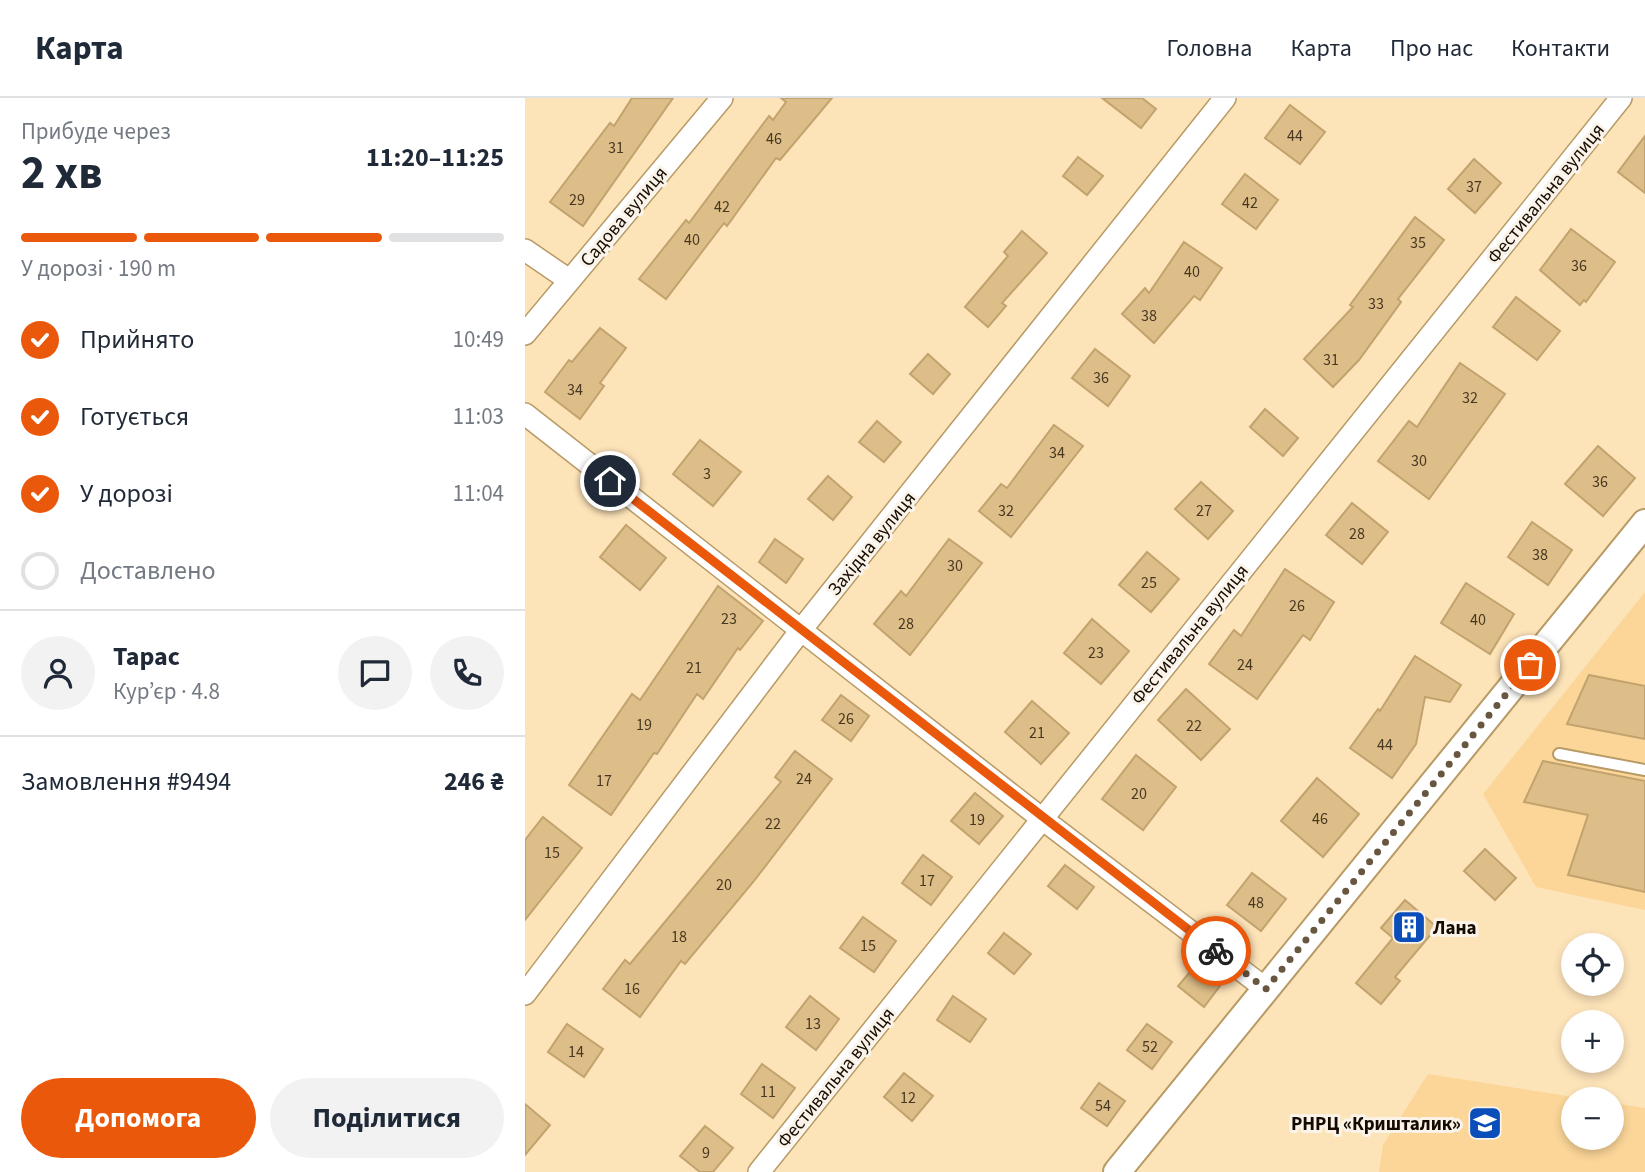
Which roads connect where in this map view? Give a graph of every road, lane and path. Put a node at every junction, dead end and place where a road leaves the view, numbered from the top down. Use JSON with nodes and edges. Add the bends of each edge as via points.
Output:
{"nodes":[{"id":1,"x":722,"y":98,"type":"edge"},
{"id":2,"x":1225,"y":98,"type":"edge"},
{"id":3,"x":1621,"y":98,"type":"edge"},
{"id":4,"x":525,"y":250,"type":"edge"},
{"id":5,"x":569,"y":280,"type":"junction"},
{"id":6,"x":525,"y":334,"type":"edge"},
{"id":7,"x":525,"y":414,"type":"edge"},
{"id":8,"x":1645,"y":523,"type":"edge"},
{"id":9,"x":801,"y":631,"type":"junction"},
{"id":10,"x":1559,"y":754,"type":"dead end"},
{"id":11,"x":1645,"y":770,"type":"edge"},
{"id":12,"x":1041,"y":818,"type":"junction"},
{"id":13,"x":1266,"y":989,"type":"junction"},
{"id":14,"x":525,"y":994,"type":"edge"},
{"id":15,"x":759,"y":1172,"type":"edge"},
{"id":16,"x":1117,"y":1172,"type":"edge"}],
"edges":[{"from":1,"to":5,"type":"street","name":"Садова вулиця"},
{"from":2,"to":9,"type":"street","name":"Західна вулиця"},
{"from":3,"to":12,"type":"street","name":"Фестивальна вулиця"},
{"from":4,"to":5,"type":"street"},
{"from":5,"to":6,"type":"street","name":"Садова вулиця"},
{"from":7,"to":9,"type":"street"},
{"from":8,"to":13,"type":"street"},
{"from":9,"to":12,"type":"street"},
{"from":9,"to":14,"type":"street","name":"Західна вулиця"},
{"from":10,"to":11,"type":"lane"},
{"from":12,"to":13,"type":"street"},
{"from":12,"to":15,"type":"street","name":"Фестивальна вулиця"},
{"from":13,"to":16,"type":"street"}]}
